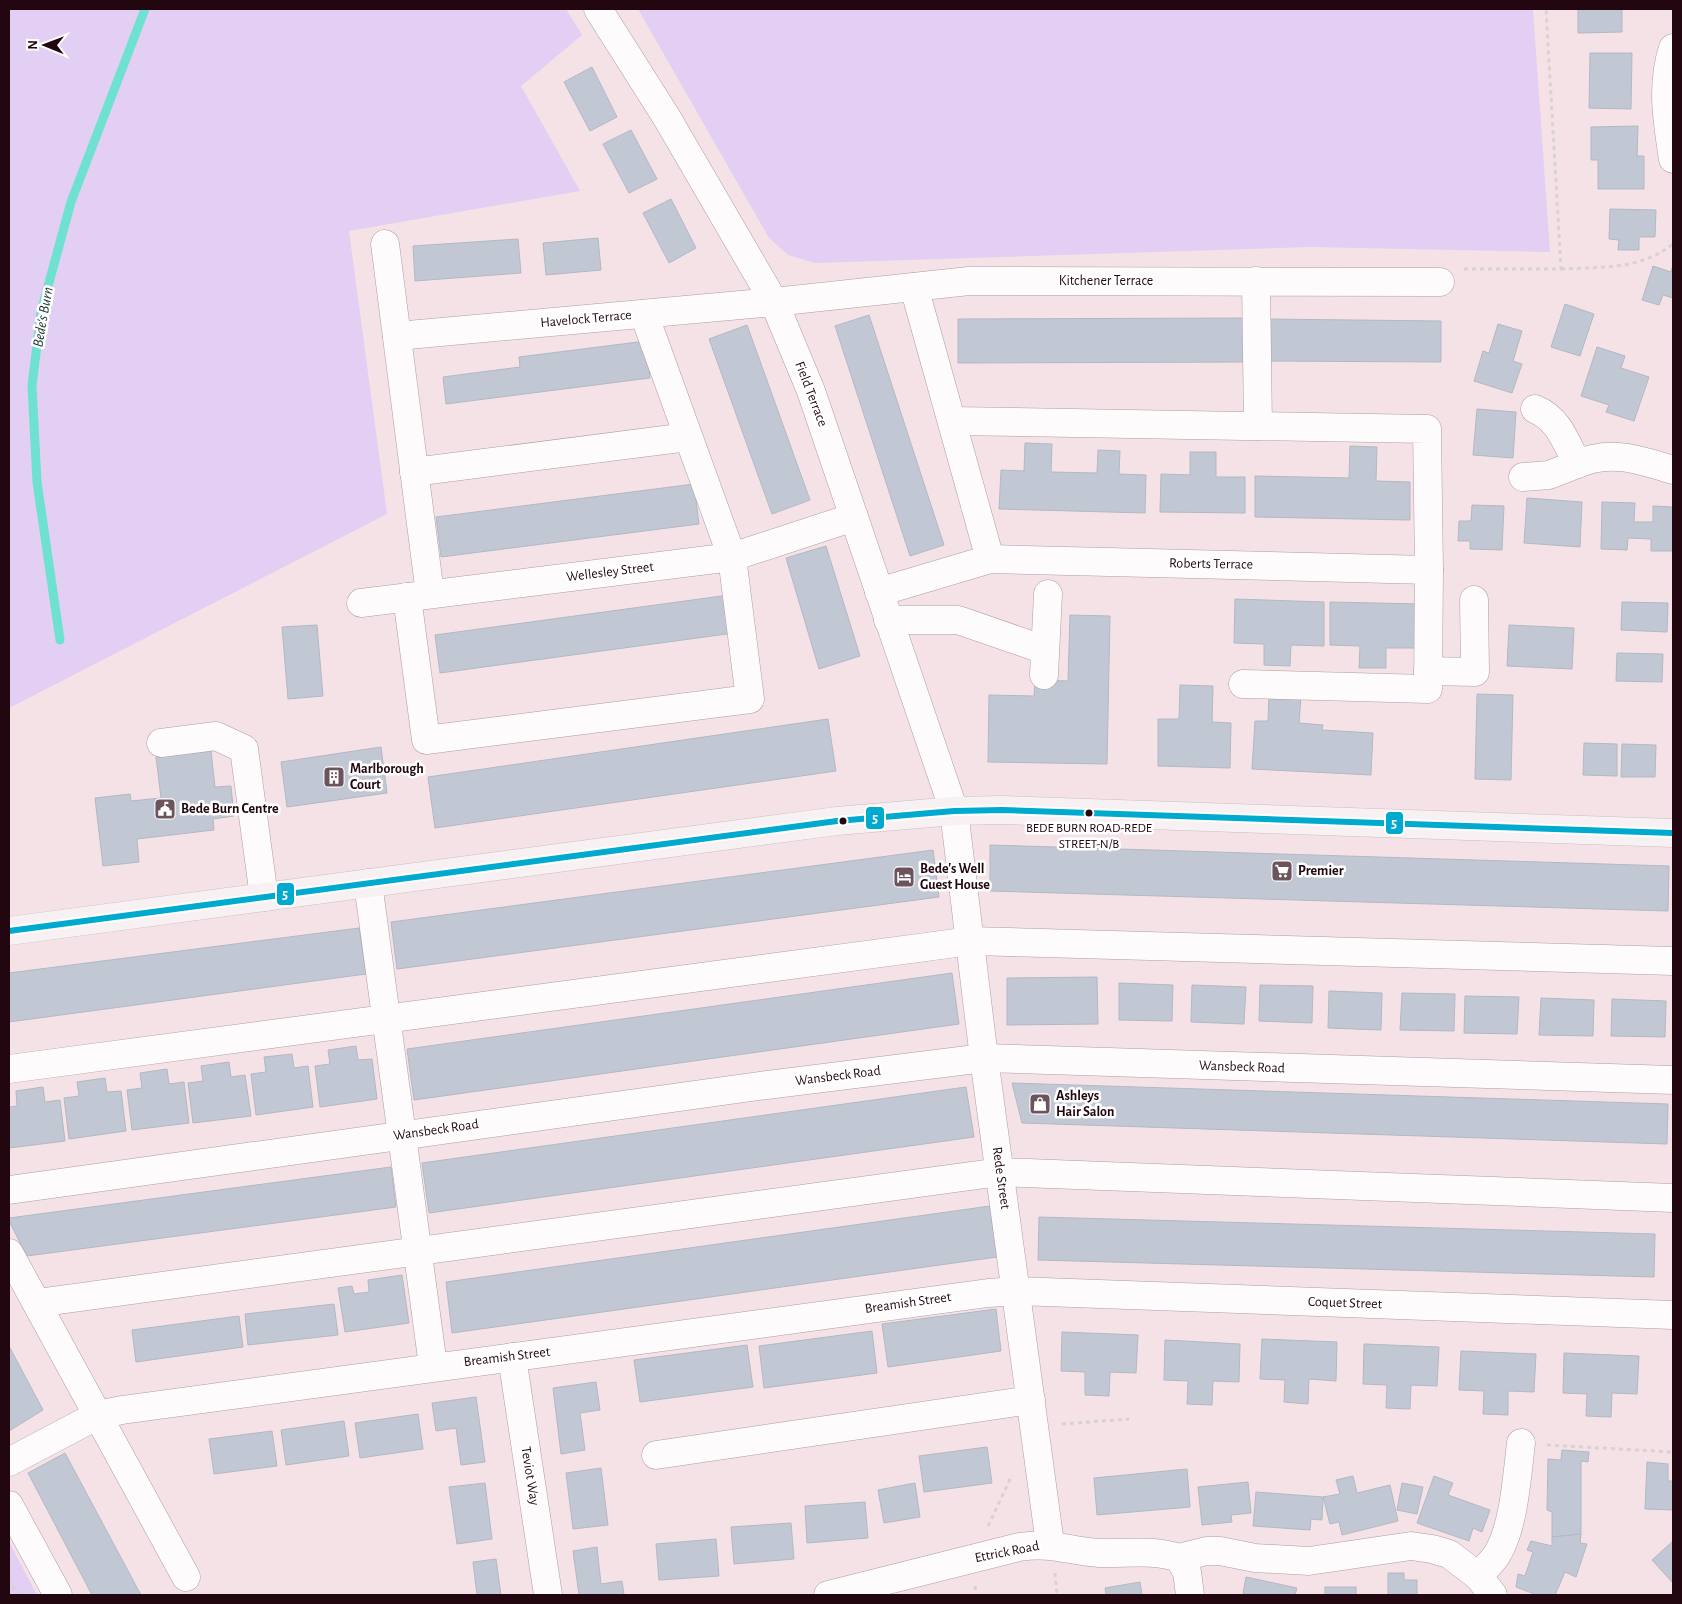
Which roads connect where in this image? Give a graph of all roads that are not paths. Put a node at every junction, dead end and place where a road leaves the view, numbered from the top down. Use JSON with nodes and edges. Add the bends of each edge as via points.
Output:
{"nodes":[{"id":1,"x":598,"y":9,"type":"edge"},
{"id":2,"x":1673,"y":48,"type":"edge"},
{"id":3,"x":1673,"y":159,"type":"edge"},
{"id":4,"x":385,"y":244,"type":"dead end"},
{"id":5,"x":1447,"y":275,"type":"road end"},
{"id":6,"x":1256,"y":281,"type":"junction"},
{"id":7,"x":914,"y":287,"type":"junction"},
{"id":8,"x":774,"y":302,"type":"junction"},
{"id":9,"x":644,"y":314,"type":"junction"},
{"id":10,"x":397,"y":336,"type":"junction"},
{"id":11,"x":1535,"y":409,"type":"dead end"},
{"id":12,"x":952,"y":421,"type":"junction"},
{"id":13,"x":1258,"y":426,"type":"junction"},
{"id":14,"x":688,"y":437,"type":"junction"},
{"id":15,"x":1577,"y":464,"type":"junction"},
{"id":16,"x":1673,"y":470,"type":"edge"},
{"id":17,"x":414,"y":472,"type":"junction"},
{"id":18,"x":1523,"y":477,"type":"dead end"},
{"id":19,"x":854,"y":517,"type":"junction"},
{"id":20,"x":732,"y":557,"type":"junction"},
{"id":21,"x":990,"y":559,"type":"junction"},
{"id":22,"x":1429,"y":570,"type":"junction"},
{"id":23,"x":879,"y":592,"type":"junction"},
{"id":24,"x":1048,"y":594,"type":"dead end"},
{"id":25,"x":419,"y":596,"type":"junction"},
{"id":26,"x":1474,"y":600,"type":"dead end"},
{"id":27,"x":361,"y":603,"type":"dead end"},
{"id":28,"x":888,"y":620,"type":"junction"},
{"id":29,"x":1428,"y":680,"type":"junction"},
{"id":30,"x":1244,"y":684,"type":"dead end"},
{"id":31,"x":161,"y":743,"type":"dead end"},
{"id":32,"x":954,"y":811,"type":"junction"},
{"id":33,"x":1673,"y":833,"type":"edge"},
{"id":34,"x":368,"y":883,"type":"junction"},
{"id":35,"x":264,"y":897,"type":"junction"},
{"id":36,"x":9,"y":931,"type":"edge"},
{"id":37,"x":971,"y":941,"type":"junction"},
{"id":38,"x":1673,"y":961,"type":"edge"},
{"id":39,"x":387,"y":1019,"type":"junction"},
{"id":40,"x":984,"y":1058,"type":"junction"},
{"id":41,"x":9,"y":1069,"type":"edge"},
{"id":42,"x":1673,"y":1080,"type":"edge"},
{"id":43,"x":403,"y":1135,"type":"junction"},
{"id":44,"x":1000,"y":1172,"type":"junction"},
{"id":45,"x":9,"y":1190,"type":"edge"},
{"id":46,"x":1673,"y":1198,"type":"edge"},
{"id":47,"x":9,"y":1253,"type":"edge"},
{"id":48,"x":418,"y":1253,"type":"junction"},
{"id":49,"x":1017,"y":1291,"type":"junction"},
{"id":50,"x":36,"y":1303,"type":"junction"},
{"id":51,"x":1673,"y":1315,"type":"edge"},
{"id":52,"x":512,"y":1357,"type":"junction"},
{"id":53,"x":433,"y":1366,"type":"junction"},
{"id":54,"x":1031,"y":1400,"type":"junction"},
{"id":55,"x":98,"y":1415,"type":"junction"},
{"id":56,"x":1521,"y":1443,"type":"road end"},
{"id":57,"x":656,"y":1455,"type":"dead end"},
{"id":58,"x":9,"y":1462,"type":"edge"},
{"id":59,"x":9,"y":1505,"type":"edge"},
{"id":60,"x":1050,"y":1544,"type":"junction"},
{"id":61,"x":1179,"y":1558,"type":"junction"},
{"id":62,"x":186,"y":1578,"type":"dead end"},
{"id":63,"x":1486,"y":1586,"type":"edge"},
{"id":64,"x":58,"y":1595,"type":"edge"},
{"id":65,"x":548,"y":1595,"type":"edge"},
{"id":66,"x":828,"y":1595,"type":"edge"},
{"id":67,"x":1190,"y":1595,"type":"edge"}],
"edges":[{"from":1,"to":8,"type":"street","name":"Field Terrace"},
{"from":2,"to":3,"type":"street","via":[[1667,66],[1665,100]]},
{"from":4,"to":10,"type":"street"},
{"from":5,"to":6,"type":"street","name":"Kitchener Terrace"},
{"from":6,"to":7,"type":"street","name":"Kitchener Terrace","via":[[969,281]]},
{"from":6,"to":13,"type":"street"},
{"from":7,"to":8,"type":"street","name":"Kitchener Terrace"},
{"from":7,"to":12,"type":"street"},
{"from":8,"to":9,"type":"street","name":"Havelock Terrace"},
{"from":8,"to":19,"type":"street","name":"Field Terrace","via":[[810,391]]},
{"from":9,"to":10,"type":"street","name":"Havelock Terrace"},
{"from":9,"to":14,"type":"street"},
{"from":10,"to":17,"type":"street"},
{"from":11,"to":15,"type":"street","via":[[1547,414],[1557,424]]},
{"from":12,"to":13,"type":"street"},
{"from":12,"to":21,"type":"street"},
{"from":13,"to":22,"type":"street","via":[[1426,429]]},
{"from":14,"to":17,"type":"street"},
{"from":14,"to":20,"type":"street"},
{"from":15,"to":16,"type":"street","via":[[1589,458],[1606,456],[1633,458]]},
{"from":15,"to":18,"type":"street","via":[[1549,475]]},
{"from":17,"to":25,"type":"street"},
{"from":19,"to":20,"type":"street","name":"Wellesley Street"},
{"from":19,"to":23,"type":"street","name":"Field Terrace"},
{"from":20,"to":25,"type":"street","name":"Wellesley Street"},
{"from":20,"to":25,"type":"street","via":[[750,699],[426,740]]},
{"from":21,"to":22,"type":"street","name":"Roberts Terrace"},
{"from":21,"to":23,"type":"street","name":"Roberts Terrace"},
{"from":22,"to":29,"type":"street"},
{"from":23,"to":28,"type":"street","name":"Field Terrace"},
{"from":24,"to":28,"type":"street","via":[[1045,663],[958,620]]},
{"from":25,"to":27,"type":"street","name":"Wellesley Street"},
{"from":26,"to":29,"type":"street","via":[[1475,672]]},
{"from":28,"to":32,"type":"street","name":"Field Terrace"},
{"from":29,"to":30,"type":"street"},
{"from":31,"to":35,"type":"street","via":[[216,736],[244,749]]},
{"from":32,"to":33,"type":"main road"},
{"from":32,"to":34,"type":"main road","via":[[836,821]]},
{"from":32,"to":37,"type":"street","name":"Rede Street"},
{"from":34,"to":35,"type":"main road"},
{"from":34,"to":39,"type":"street"},
{"from":35,"to":36,"type":"main road"},
{"from":37,"to":38,"type":"street"},
{"from":37,"to":39,"type":"street"},
{"from":37,"to":40,"type":"street","name":"Rede Street"},
{"from":39,"to":41,"type":"street"},
{"from":39,"to":43,"type":"street"},
{"from":40,"to":42,"type":"street","name":"Wansbeck Road"},
{"from":40,"to":43,"type":"street","name":"Wansbeck Road"},
{"from":40,"to":44,"type":"street","name":"Rede Street"},
{"from":43,"to":45,"type":"street","name":"Wansbeck Road"},
{"from":43,"to":48,"type":"street"},
{"from":44,"to":46,"type":"street"},
{"from":44,"to":48,"type":"street"},
{"from":44,"to":49,"type":"street","name":"Rede Street"},
{"from":47,"to":50,"type":"street"},
{"from":48,"to":50,"type":"street"},
{"from":48,"to":53,"type":"street"},
{"from":49,"to":51,"type":"street","name":"Coquet Street"},
{"from":49,"to":52,"type":"street","name":"Breamish Street"},
{"from":49,"to":54,"type":"street","name":"Rede Street"},
{"from":50,"to":55,"type":"street"},
{"from":52,"to":53,"type":"street","name":"Breamish Street"},
{"from":52,"to":65,"type":"street","name":"Teviot Way"},
{"from":53,"to":55,"type":"street","name":"Breamish Street"},
{"from":54,"to":57,"type":"street"},
{"from":54,"to":60,"type":"street","name":"Rede Street"},
{"from":55,"to":58,"type":"street","name":"Breamish Street"},
{"from":55,"to":62,"type":"street"},
{"from":56,"to":63,"type":"street","via":[[1514,1498],[1504,1539]]},
{"from":59,"to":64,"type":"street"},
{"from":60,"to":61,"type":"street","name":"Ettrick Road","via":[[1088,1552],[1160,1552]]},
{"from":60,"to":66,"type":"street","name":"Ettrick Road","via":[[1020,1547]]},
{"from":61,"to":63,"type":"street","via":[[1220,1551],[1255,1558],[1309,1561],[1411,1546],[1449,1554]]},
{"from":61,"to":67,"type":"street","via":[[1187,1572]]}]}
